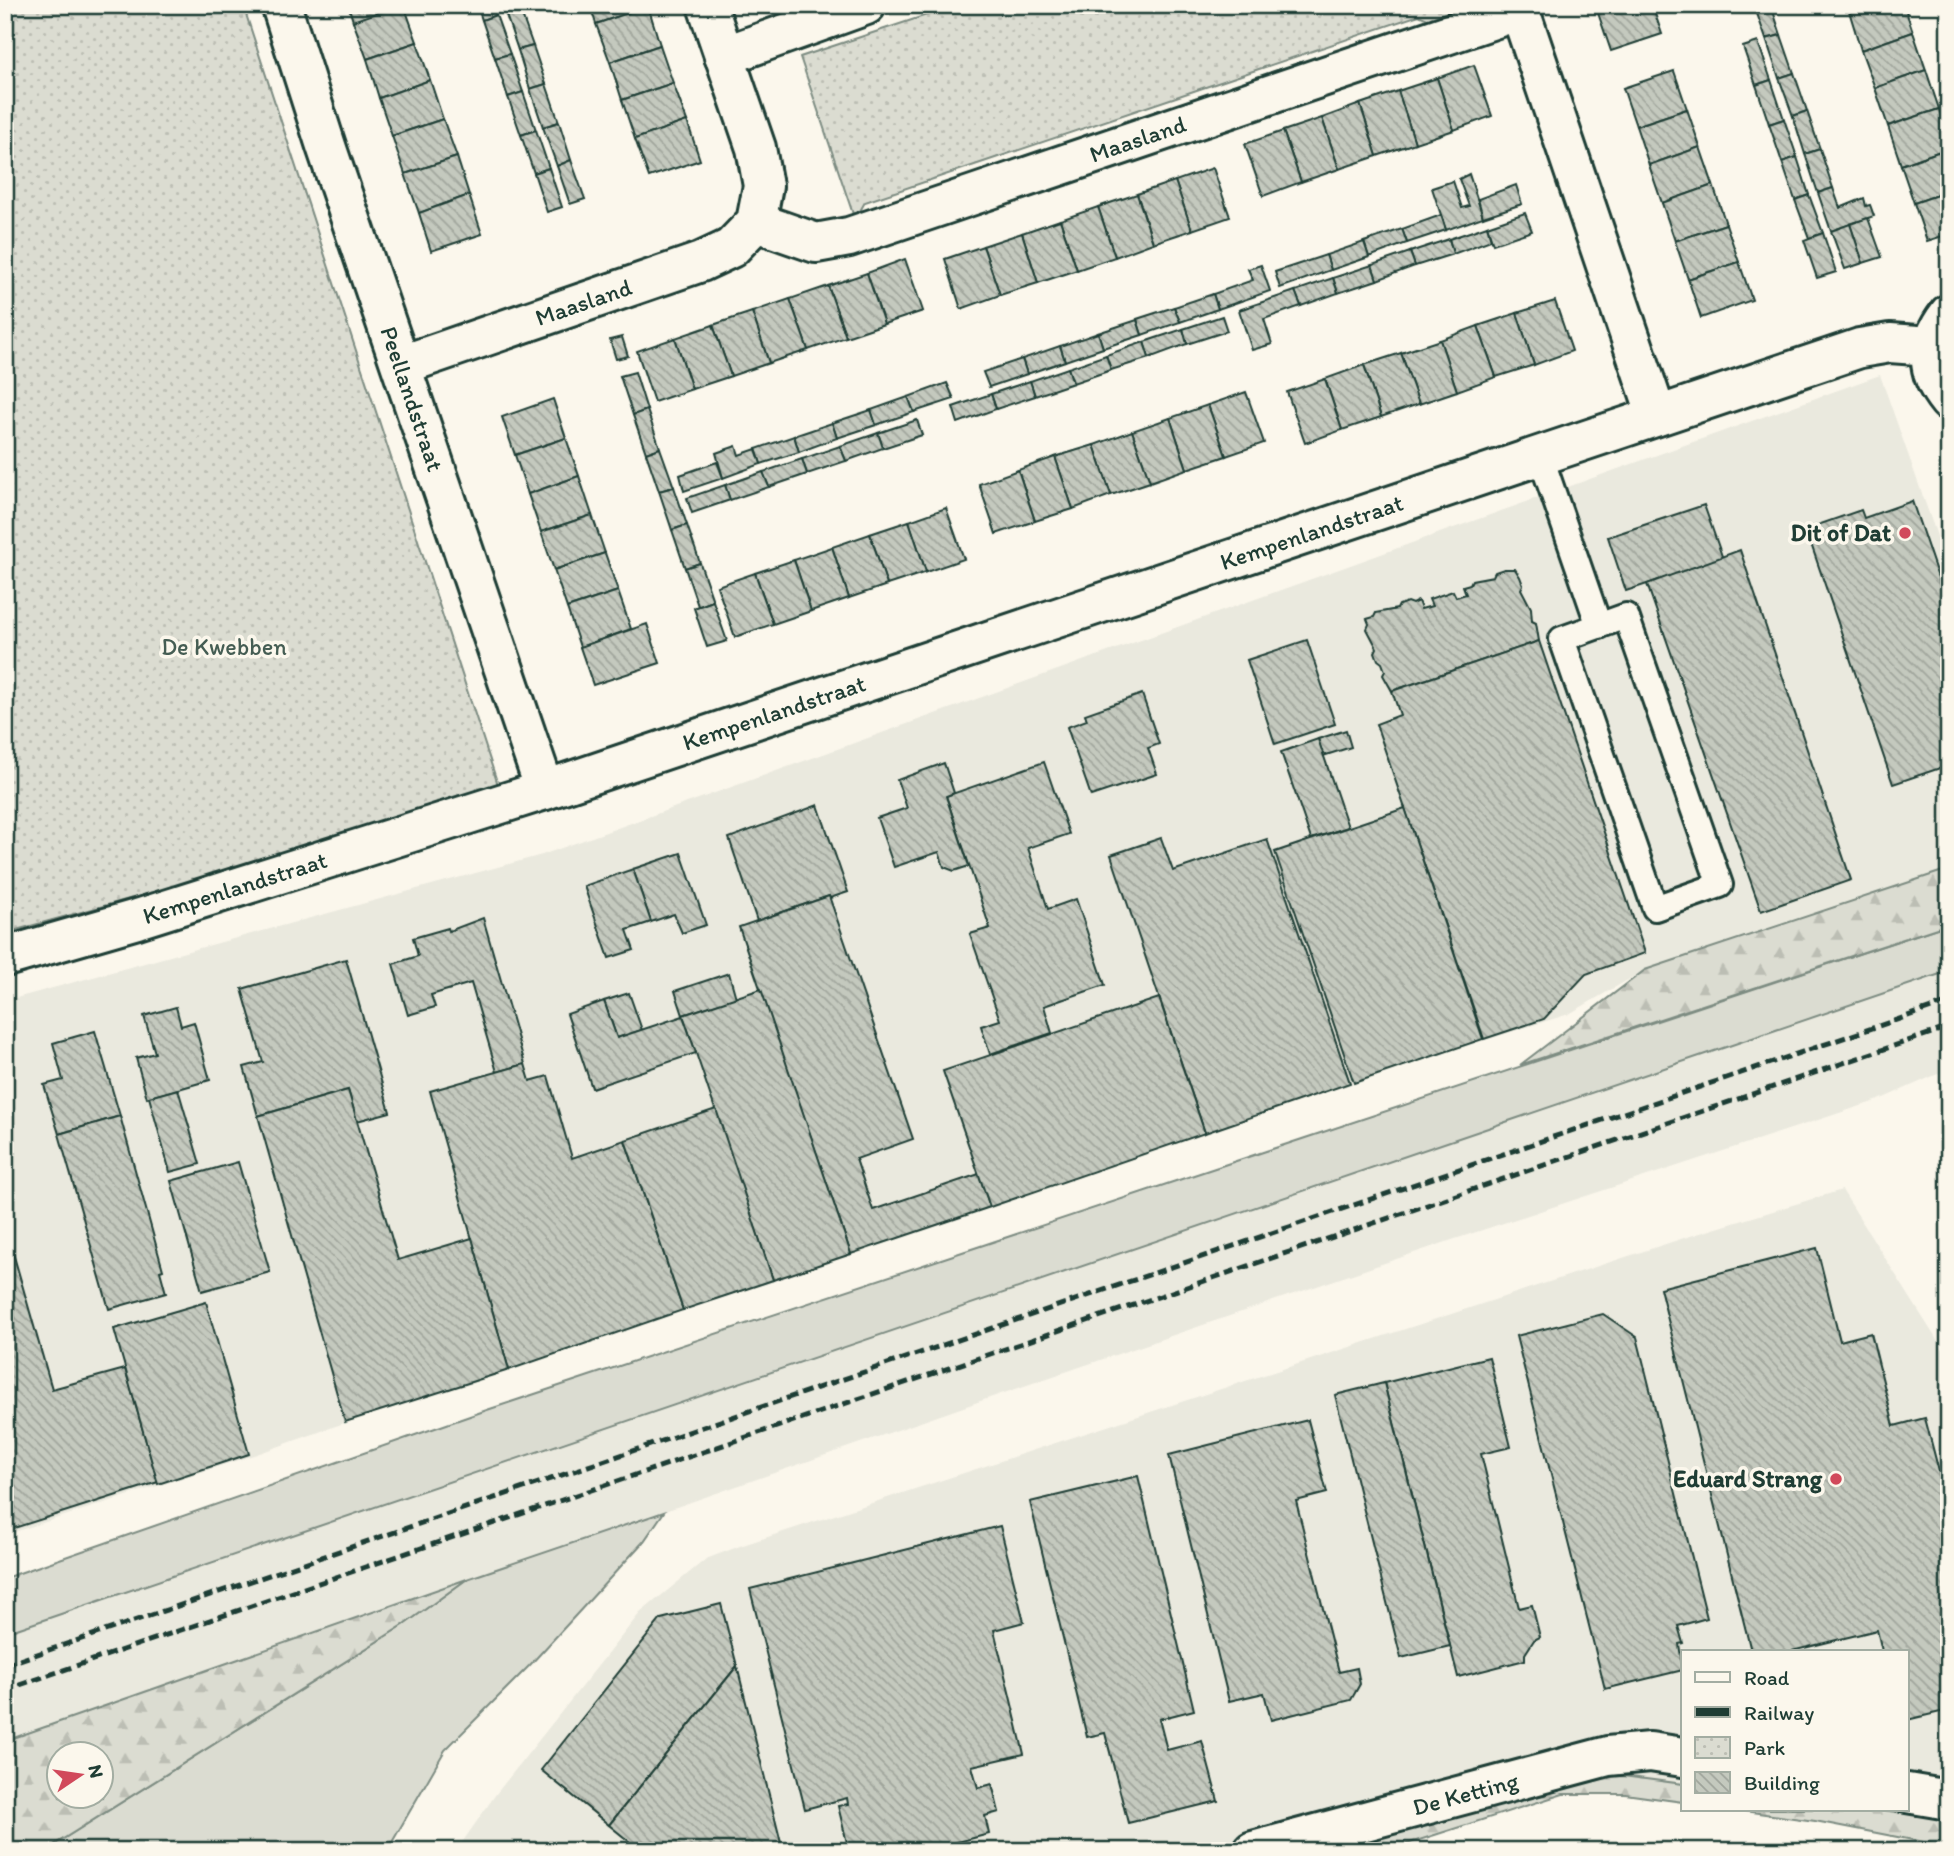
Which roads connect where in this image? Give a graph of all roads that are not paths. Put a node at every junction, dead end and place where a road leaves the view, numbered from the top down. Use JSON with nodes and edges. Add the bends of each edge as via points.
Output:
{"nodes":[{"id":1,"x":281,"y":5,"type":"edge"},
{"id":2,"x":707,"y":5,"type":"edge"},
{"id":3,"x":866,"y":5,"type":"edge"},
{"id":4,"x":1519,"y":8,"type":"edge"},
{"id":5,"x":724,"y":56,"type":"junction"},
{"id":6,"x":756,"y":222,"type":"junction"},
{"id":7,"x":1940,"y":330,"type":"edge"},
{"id":8,"x":402,"y":365,"type":"junction"},
{"id":9,"x":1949,"y":401,"type":"edge"},
{"id":10,"x":1657,"y":416,"type":"junction"},
{"id":11,"x":1540,"y":455,"type":"junction"},
{"id":12,"x":1599,"y":626,"type":"junction"},
{"id":13,"x":545,"y":790,"type":"junction"},
{"id":14,"x":5,"y":957,"type":"edge"},
{"id":15,"x":1681,"y":1757,"type":"edge"},
{"id":16,"x":1909,"y":1793,"type":"edge"},
{"id":17,"x":1949,"y":1800,"type":"edge"},
{"id":18,"x":1253,"y":1851,"type":"edge"}],
"edges":[{"from":1,"to":8,"type":"street","name":"Peellandstraat"},
{"from":2,"to":5,"type":"street"},
{"from":3,"to":5,"type":"street"},
{"from":4,"to":6,"type":"street","name":"Maasland","via":[[849,237],[816,243]]},
{"from":4,"to":10,"type":"street","name":"Maasland"},
{"from":5,"to":6,"type":"street","via":[[756,148],[763,186]]},
{"from":6,"to":8,"type":"street","name":"Maasland","via":[[731,248],[701,262]]},
{"from":7,"to":9,"type":"street","via":[[1931,366]]},
{"from":7,"to":10,"type":"street","name":"Kempenlandstraat","via":[[1860,348]]},
{"from":8,"to":13,"type":"street","name":"Peellandstraat"},
{"from":10,"to":11,"type":"street","name":"Kempenlandstraat"},
{"from":11,"to":12,"type":"lane"},
{"from":11,"to":13,"type":"street","name":"Kempenlandstraat"},
{"from":12,"to":12,"type":"lane","via":[[1562,639],[1655,908],[1720,886],[1626,616]]},
{"from":13,"to":14,"type":"street","name":"Kempenlandstraat"},
{"from":15,"to":18,"type":"street","name":"De Ketting","via":[[1650,1752],[1608,1756]]},
{"from":16,"to":17,"type":"street"}]}
